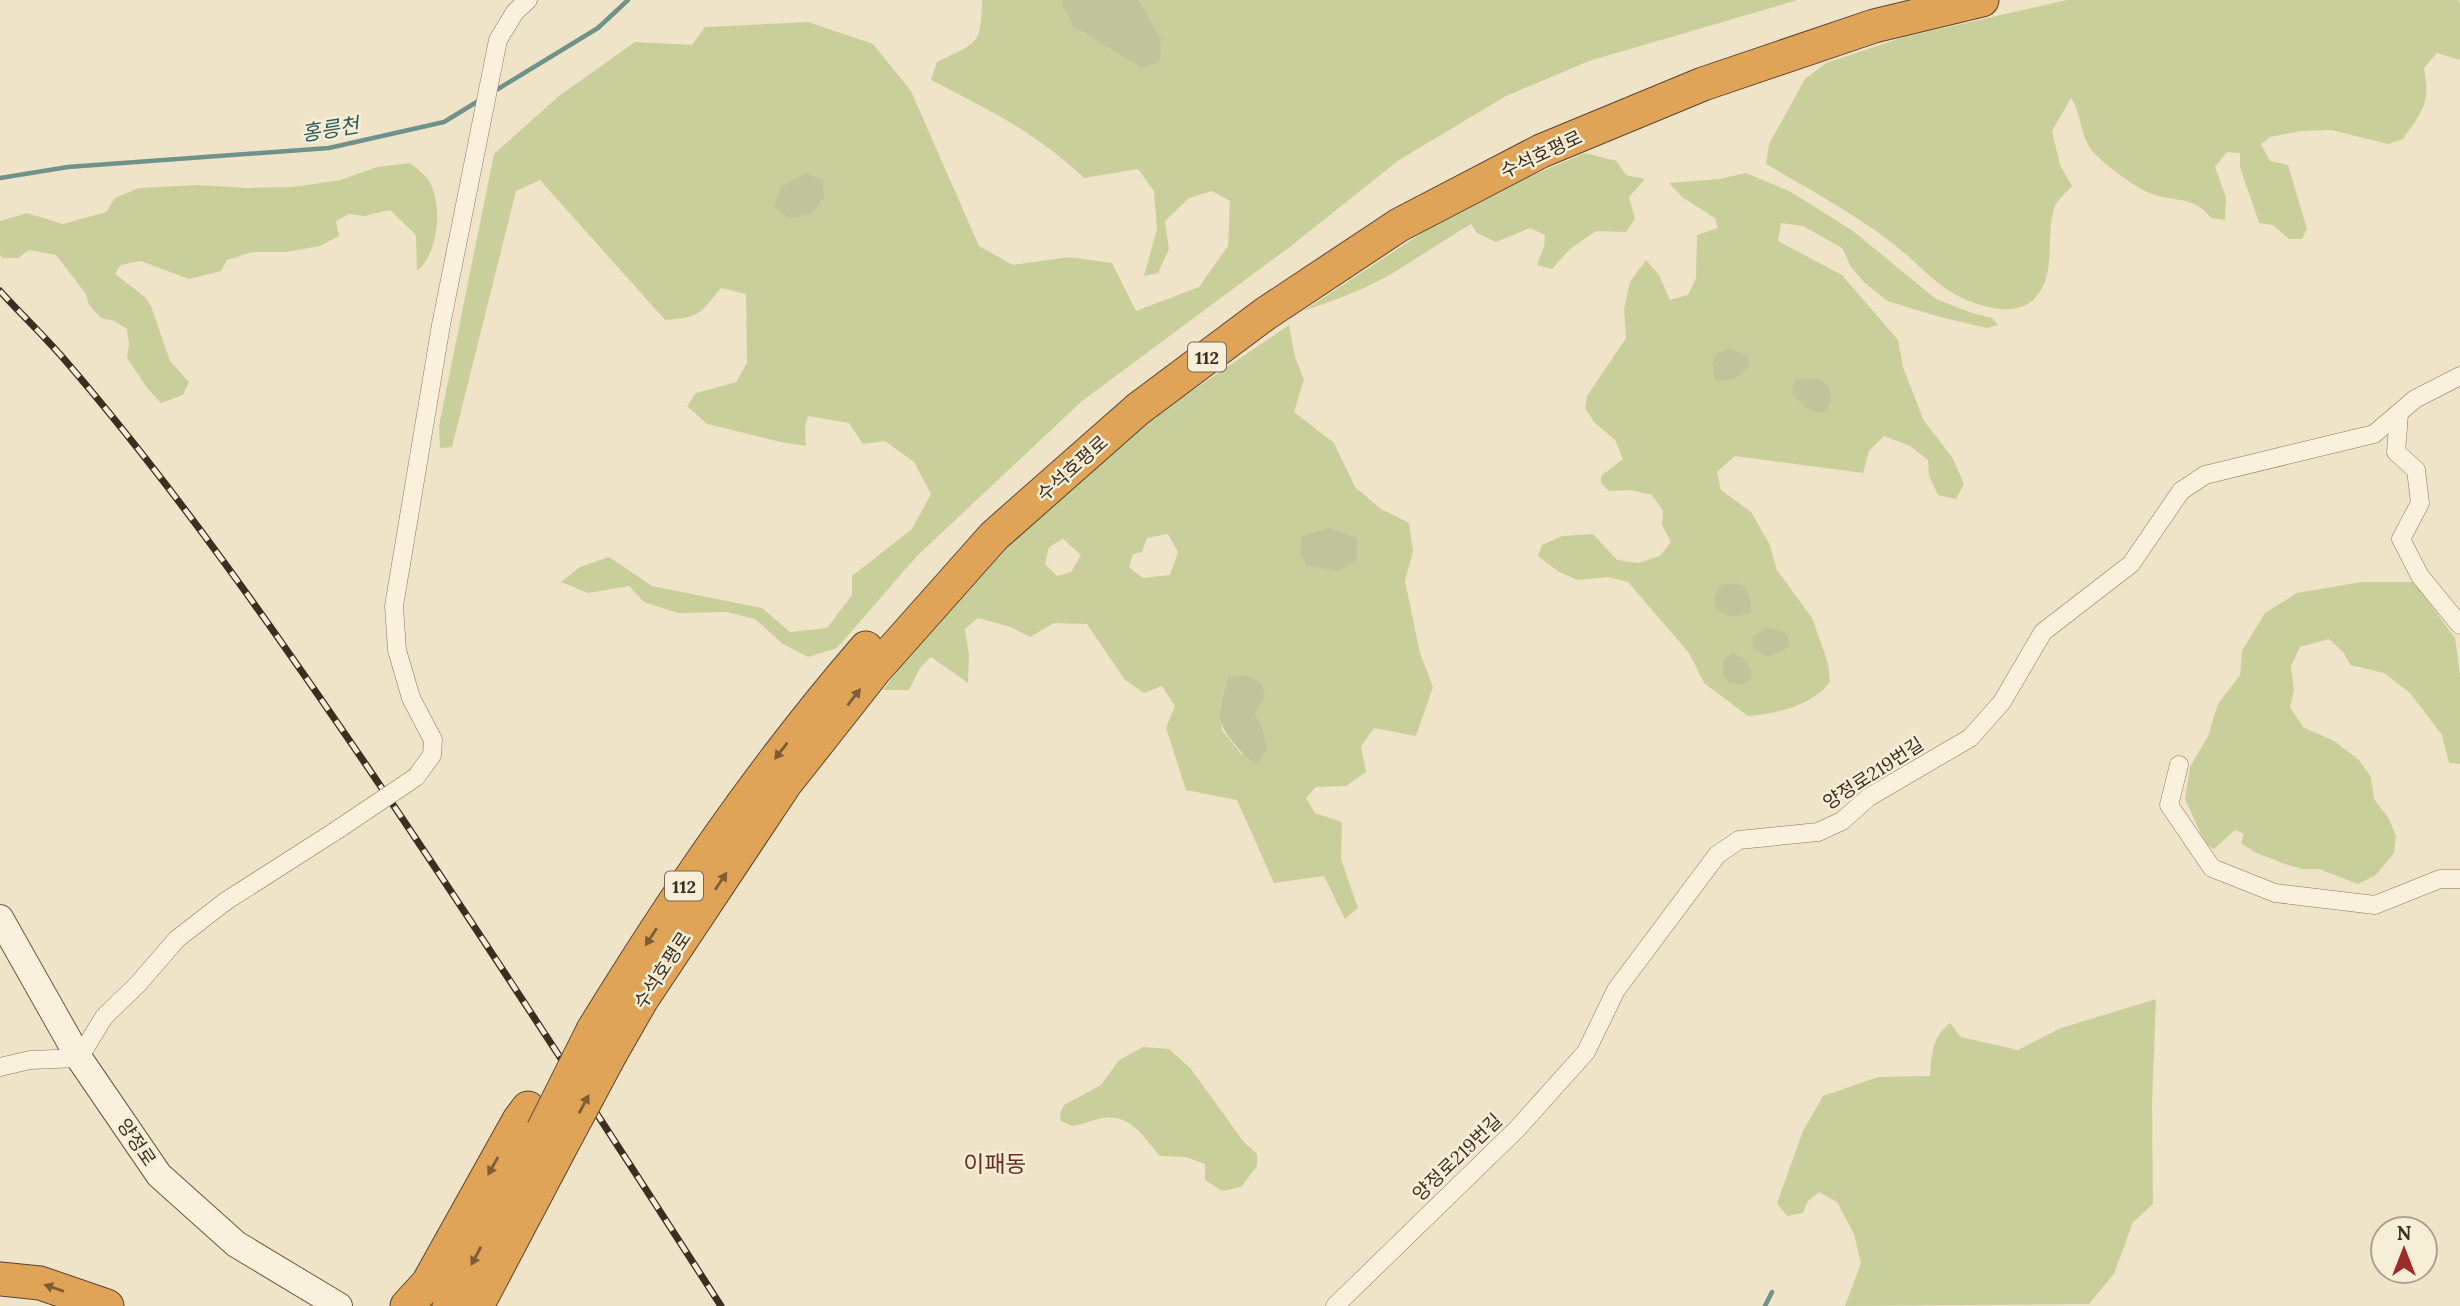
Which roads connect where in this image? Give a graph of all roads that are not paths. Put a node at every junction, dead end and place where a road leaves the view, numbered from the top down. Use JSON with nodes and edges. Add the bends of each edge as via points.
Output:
{"nodes":[{"id":1,"x":528,"y":0,"type":"edge"},
{"id":2,"x":1893,"y":0,"type":"edge"},
{"id":3,"x":1982,"y":0,"type":"edge"},
{"id":4,"x":2460,"y":376,"type":"edge"},
{"id":5,"x":2399,"y":414,"type":"junction"},
{"id":6,"x":2460,"y":625,"type":"edge"},
{"id":7,"x":2179,"y":765,"type":"dead end"},
{"id":8,"x":2460,"y":879,"type":"edge"},
{"id":9,"x":0,"y":918,"type":"edge"},
{"id":10,"x":635,"y":987,"type":"junction"},
{"id":11,"x":79,"y":1058,"type":"junction"},
{"id":12,"x":0,"y":1067,"type":"edge"},
{"id":13,"x":543,"y":1130,"type":"junction"},
{"id":14,"x":0,"y":1279,"type":"edge"},
{"id":15,"x":107,"y":1306,"type":"edge"},
{"id":16,"x":339,"y":1306,"type":"edge"},
{"id":17,"x":407,"y":1306,"type":"edge"},
{"id":18,"x":449,"y":1306,"type":"edge"},
{"id":19,"x":477,"y":1306,"type":"edge"},
{"id":20,"x":1335,"y":1306,"type":"edge"}],
"edges":[{"from":1,"to":11,"type":"street","bridge":true,"via":[[498,40],[441,325],[394,606],[397,650],[411,698],[433,740],[432,755],[416,777],[226,901],[177,939],[104,1017]]},
{"from":2,"to":10,"type":"highway","name":"수석호평로","number":"112","one_way":true,"via":[[1753,44],[1620,95],[1485,157],[1343,235],[1113,402],[913,593],[821,700],[744,800]]},
{"from":10,"to":3,"type":"highway","name":"수석호평로","number":"112","one_way":true,"via":[[875,670],[985,547],[1138,409],[1244,329],[1399,225],[1541,151],[1703,84],[1874,26]]},
{"from":4,"to":5,"type":"street","name":"양정로219번길","via":[[2415,399]]},
{"from":5,"to":6,"type":"street","via":[[2396,452],[2416,470],[2420,503],[2401,539],[2420,576]]},
{"from":5,"to":20,"type":"street","name":"양정로219번길","via":[[2374,434],[2205,475],[2181,491],[2131,564],[2043,632],[2002,702],[1970,738],[1869,797],[1842,821],[1818,832],[1739,840],[1717,855],[1616,990],[1586,1052],[1518,1128]]},
{"from":7,"to":8,"type":"street","via":[[2169,805],[2212,868],[2275,893],[2375,905],[2440,879]]},
{"from":9,"to":11,"type":"main road","name":"양정로"},
{"from":10,"to":13,"type":"highway","name":"수석호평로","number":"112","bridge":true,"via":[[593,1030]]},
{"from":13,"to":10,"type":"highway","name":"수석호평로","number":"112","one_way":true,"bridge":true,"via":[[611,1053]]},
{"from":11,"to":12,"type":"street","via":[[30,1060]]},
{"from":11,"to":16,"type":"main road","name":"양정로","via":[[159,1175],[236,1244]]},
{"from":13,"to":17,"type":"highway","one_way":true,"via":[[519,1120],[428,1283]]},
{"from":13,"to":18,"type":"highway","name":"수석호평로","number":"112","one_way":true},
{"from":13,"to":19,"type":"highway","name":"수석호평로","number":"112"},
{"from":15,"to":14,"type":"highway","one_way":true,"via":[[40,1283]]}]}
